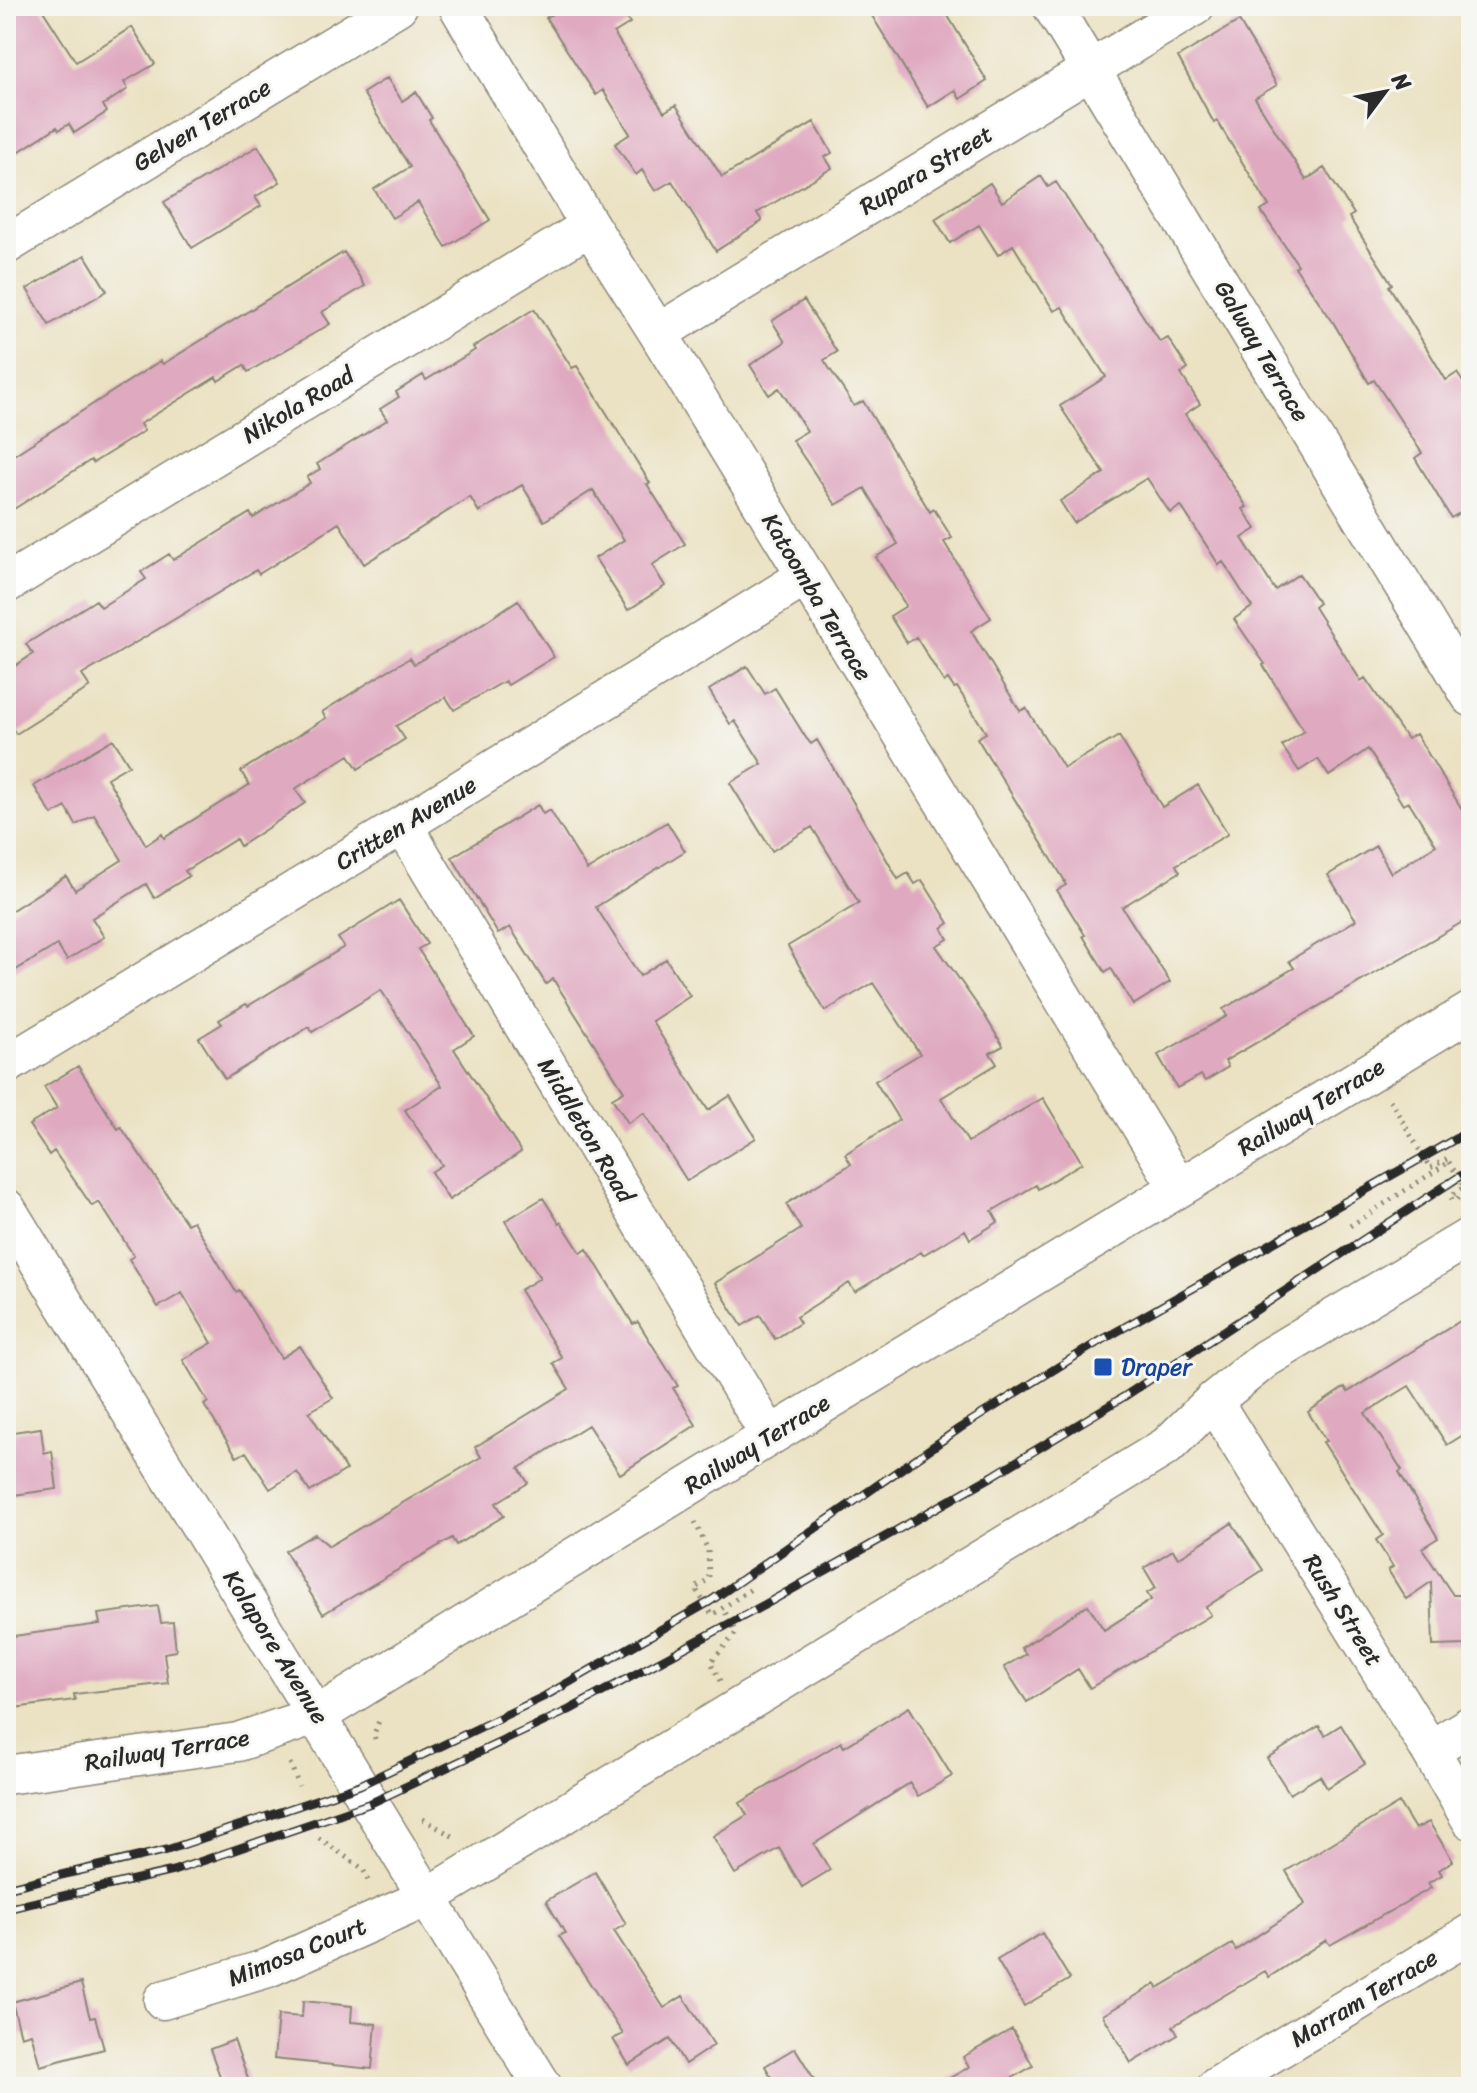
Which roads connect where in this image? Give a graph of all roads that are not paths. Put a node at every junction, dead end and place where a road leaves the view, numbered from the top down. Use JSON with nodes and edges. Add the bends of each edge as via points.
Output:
{"nodes":[{"id":1,"x":398,"y":6,"type":"edge"},
{"id":2,"x":458,"y":6,"type":"edge"},
{"id":3,"x":1052,"y":6,"type":"edge"},
{"id":4,"x":1195,"y":6,"type":"edge"},
{"id":5,"x":1092,"y":70,"type":"junction"},
{"id":6,"x":590,"y":226,"type":"junction"},
{"id":7,"x":6,"y":245,"type":"edge"},
{"id":8,"x":658,"y":333,"type":"junction"},
{"id":9,"x":805,"y":577,"type":"junction"},
{"id":10,"x":6,"y":584,"type":"edge"},
{"id":11,"x":1471,"y":697,"type":"edge"},
{"id":12,"x":403,"y":825,"type":"junction"},
{"id":13,"x":1471,"y":1011,"type":"edge"},
{"id":14,"x":6,"y":1065,"type":"edge"},
{"id":15,"x":1178,"y":1187,"type":"junction"},
{"id":16,"x":8,"y":1213,"type":"edge"},
{"id":17,"x":1471,"y":1236,"type":"edge"},
{"id":18,"x":1213,"y":1401,"type":"junction"},
{"id":19,"x":770,"y":1436,"type":"junction"},
{"id":20,"x":318,"y":1715,"type":"junction"},
{"id":21,"x":1471,"y":1725,"type":"edge"},
{"id":22,"x":1430,"y":1750,"type":"junction"},
{"id":23,"x":6,"y":1775,"type":"edge"},
{"id":24,"x":1471,"y":1820,"type":"edge"},
{"id":25,"x":428,"y":1897,"type":"junction"},
{"id":26,"x":1471,"y":1933,"type":"edge"},
{"id":27,"x":163,"y":2000,"type":"dead end"},
{"id":28,"x":543,"y":2087,"type":"edge"},
{"id":29,"x":1216,"y":2087,"type":"edge"}],
"edges":[{"from":1,"to":7,"type":"street","name":"Gelven Terrace"},
{"from":2,"to":6,"type":"street","name":"Katoomba Terrace"},
{"from":3,"to":5,"type":"street","name":"Galway Terrace"},
{"from":4,"to":5,"type":"street","name":"Rupara Street"},
{"from":5,"to":8,"type":"street","name":"Rupara Street"},
{"from":5,"to":11,"type":"street","name":"Galway Terrace"},
{"from":6,"to":8,"type":"street","name":"Katoomba Terrace"},
{"from":6,"to":10,"type":"street","name":"Nikola Road"},
{"from":8,"to":9,"type":"street","name":"Katoomba Terrace"},
{"from":9,"to":12,"type":"street","name":"Critten Avenue"},
{"from":9,"to":15,"type":"street","name":"Katoomba Terrace"},
{"from":12,"to":14,"type":"street","name":"Critten Avenue"},
{"from":12,"to":19,"type":"street","name":"Middleton Road"},
{"from":13,"to":15,"type":"street","name":"Railway Terrace"},
{"from":15,"to":19,"type":"street","name":"Railway Terrace"},
{"from":16,"to":20,"type":"street","name":"Kolapore Avenue"},
{"from":17,"to":18,"type":"street","via":[[1265,1359]]},
{"from":18,"to":22,"type":"street","name":"Rush Street"},
{"from":18,"to":25,"type":"street","via":[[1167,1446]]},
{"from":19,"to":20,"type":"street","name":"Railway Terrace"},
{"from":20,"to":23,"type":"street","name":"Railway Terrace","via":[[238,1742]]},
{"from":20,"to":25,"type":"street","name":"Kolapore Avenue"},
{"from":21,"to":22,"type":"street"},
{"from":22,"to":24,"type":"street","name":"Rush Street"},
{"from":25,"to":27,"type":"street","name":"Mimosa Court","via":[[268,1968]]},
{"from":25,"to":28,"type":"street","name":"Kolapore Avenue"},
{"from":26,"to":29,"type":"street","name":"Marram Terrace"}]}
